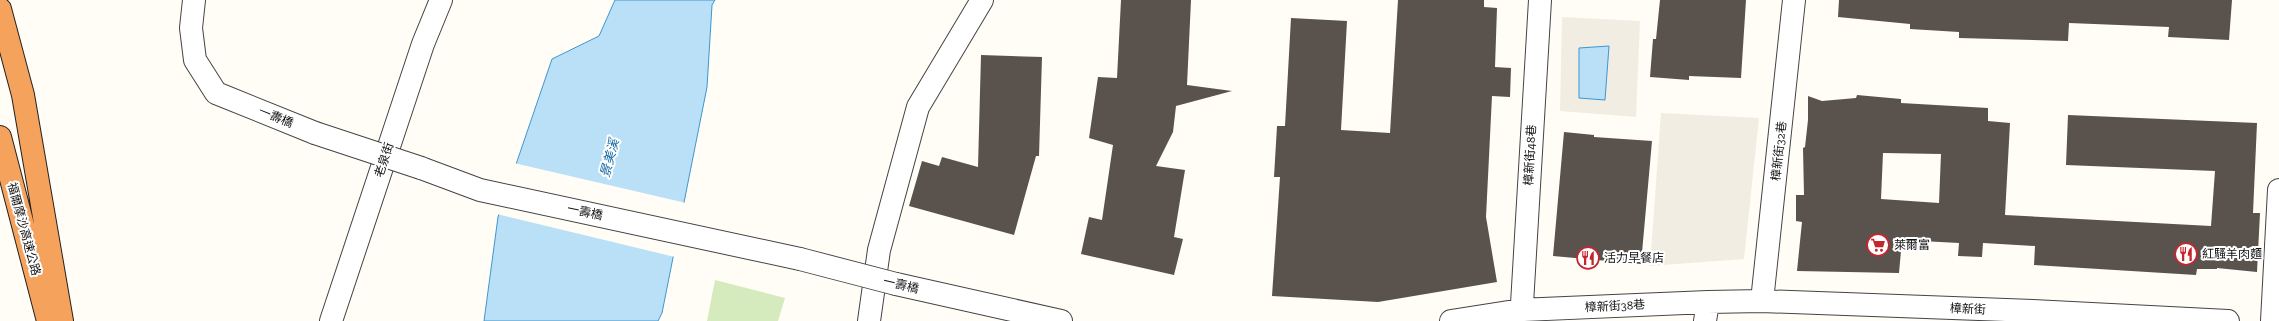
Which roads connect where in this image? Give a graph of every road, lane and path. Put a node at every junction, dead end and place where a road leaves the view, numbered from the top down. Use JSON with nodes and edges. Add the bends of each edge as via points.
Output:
{"nodes":[{"id":1,"x":194,"y":0,"type":"edge"},
{"id":2,"x":441,"y":0,"type":"edge"},
{"id":3,"x":982,"y":0,"type":"edge"},
{"id":4,"x":1540,"y":0,"type":"edge"},
{"id":5,"x":1794,"y":0,"type":"edge"},
{"id":6,"x":0,"y":9,"type":"edge"},
{"id":7,"x":0,"y":137,"type":"edge"},
{"id":8,"x":2279,"y":190,"type":"edge"},
{"id":9,"x":1762,"y":301,"type":"junction"},
{"id":10,"x":1706,"y":311,"type":"edge"},
{"id":11,"x":1521,"y":316,"type":"edge"},
{"id":12,"x":48,"y":321,"type":"edge"},
{"id":13,"x":62,"y":321,"type":"edge"},
{"id":14,"x":331,"y":321,"type":"edge"},
{"id":15,"x":869,"y":321,"type":"edge"},
{"id":16,"x":1061,"y":321,"type":"edge"},
{"id":17,"x":1451,"y":321,"type":"edge"},
{"id":18,"x":2228,"y":321,"type":"edge"},
{"id":19,"x":2272,"y":321,"type":"edge"}],
"edges":[{"from":1,"to":16,"type":"street","name":"一壽橋","bridge":true,"via":[[191,28],[195,60],[216,93],[315,133],[480,190],[800,258],[896,284]]},
{"from":2,"to":14,"type":"street","name":"老泉街","via":[[423,44]]},
{"from":3,"to":15,"type":"street","via":[[918,107],[879,250]]},
{"from":4,"to":11,"type":"street","name":"樟新街48巷"},
{"from":5,"to":9,"type":"street","name":"樟新街32巷"},
{"from":6,"to":13,"type":"highway","via":[[23,95]]},
{"from":7,"to":12,"type":"highway","name":"福爾摩沙高速公路"},
{"from":8,"to":19,"type":"street"},
{"from":9,"to":10,"type":"street","name":"樟新街"},
{"from":9,"to":18,"type":"street","name":"樟新街"},
{"from":10,"to":11,"type":"street","name":"樟新街38巷"},
{"from":11,"to":17,"type":"street"}]}
